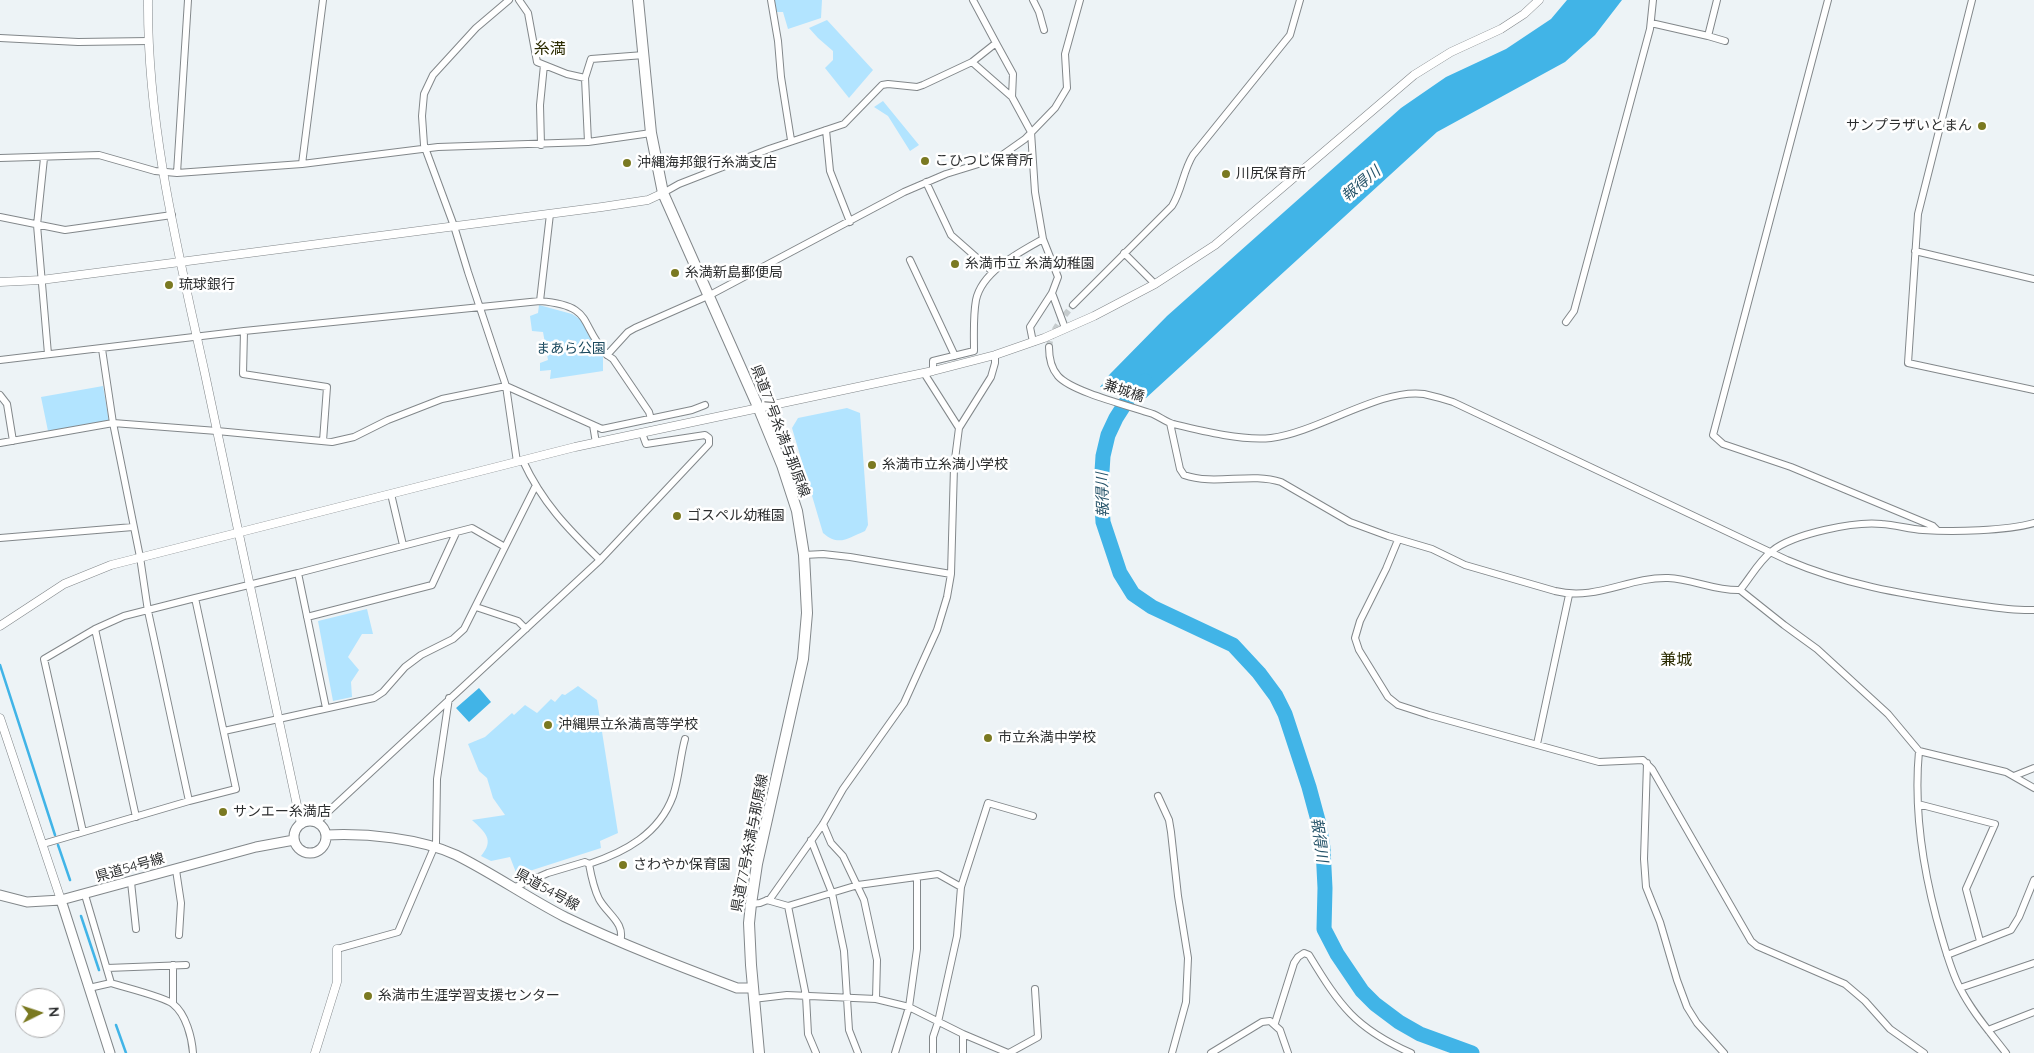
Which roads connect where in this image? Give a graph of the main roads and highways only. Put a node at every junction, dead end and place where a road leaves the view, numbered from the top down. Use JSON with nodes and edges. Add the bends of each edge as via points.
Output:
{"nodes":[{"id":1,"x":640,"y":3,"type":"edge"},
{"id":2,"x":326,"y":835,"type":"junction"},
{"id":3,"x":294,"y":840,"type":"junction"},
{"id":4,"x":0,"y":895,"type":"edge"},
{"id":5,"x":61,"y":900,"type":"junction"},
{"id":6,"x":752,"y":988,"type":"junction"},
{"id":7,"x":110,"y":1053,"type":"edge"},
{"id":8,"x":759,"y":1053,"type":"edge"}],
"edges":[{"from":1,"to":6,"type":"main road","name":"県道77号糸満与那原線","via":[[652,133],[664,193],[759,409],[792,496],[804,555],[807,613],[803,659],[750,904]]},
{"from":2,"to":3,"type":"main road","via":[[324,846],[315,852],[300,850]]},
{"from":2,"to":3,"type":"main road","via":[[317,822],[306,821],[295,831]]},
{"from":2,"to":6,"type":"main road","name":"県道54号線","via":[[369,836],[417,843],[455,855],[564,916],[620,942],[737,988]]},
{"from":3,"to":5,"type":"main road","name":"県道54号線","via":[[264,845]]},
{"from":4,"to":5,"type":"main road","name":"県道54号線","via":[[27,902]]},
{"from":5,"to":7,"type":"main road"},
{"from":6,"to":8,"type":"main road","name":"県道77号糸満与那原線"}]}
